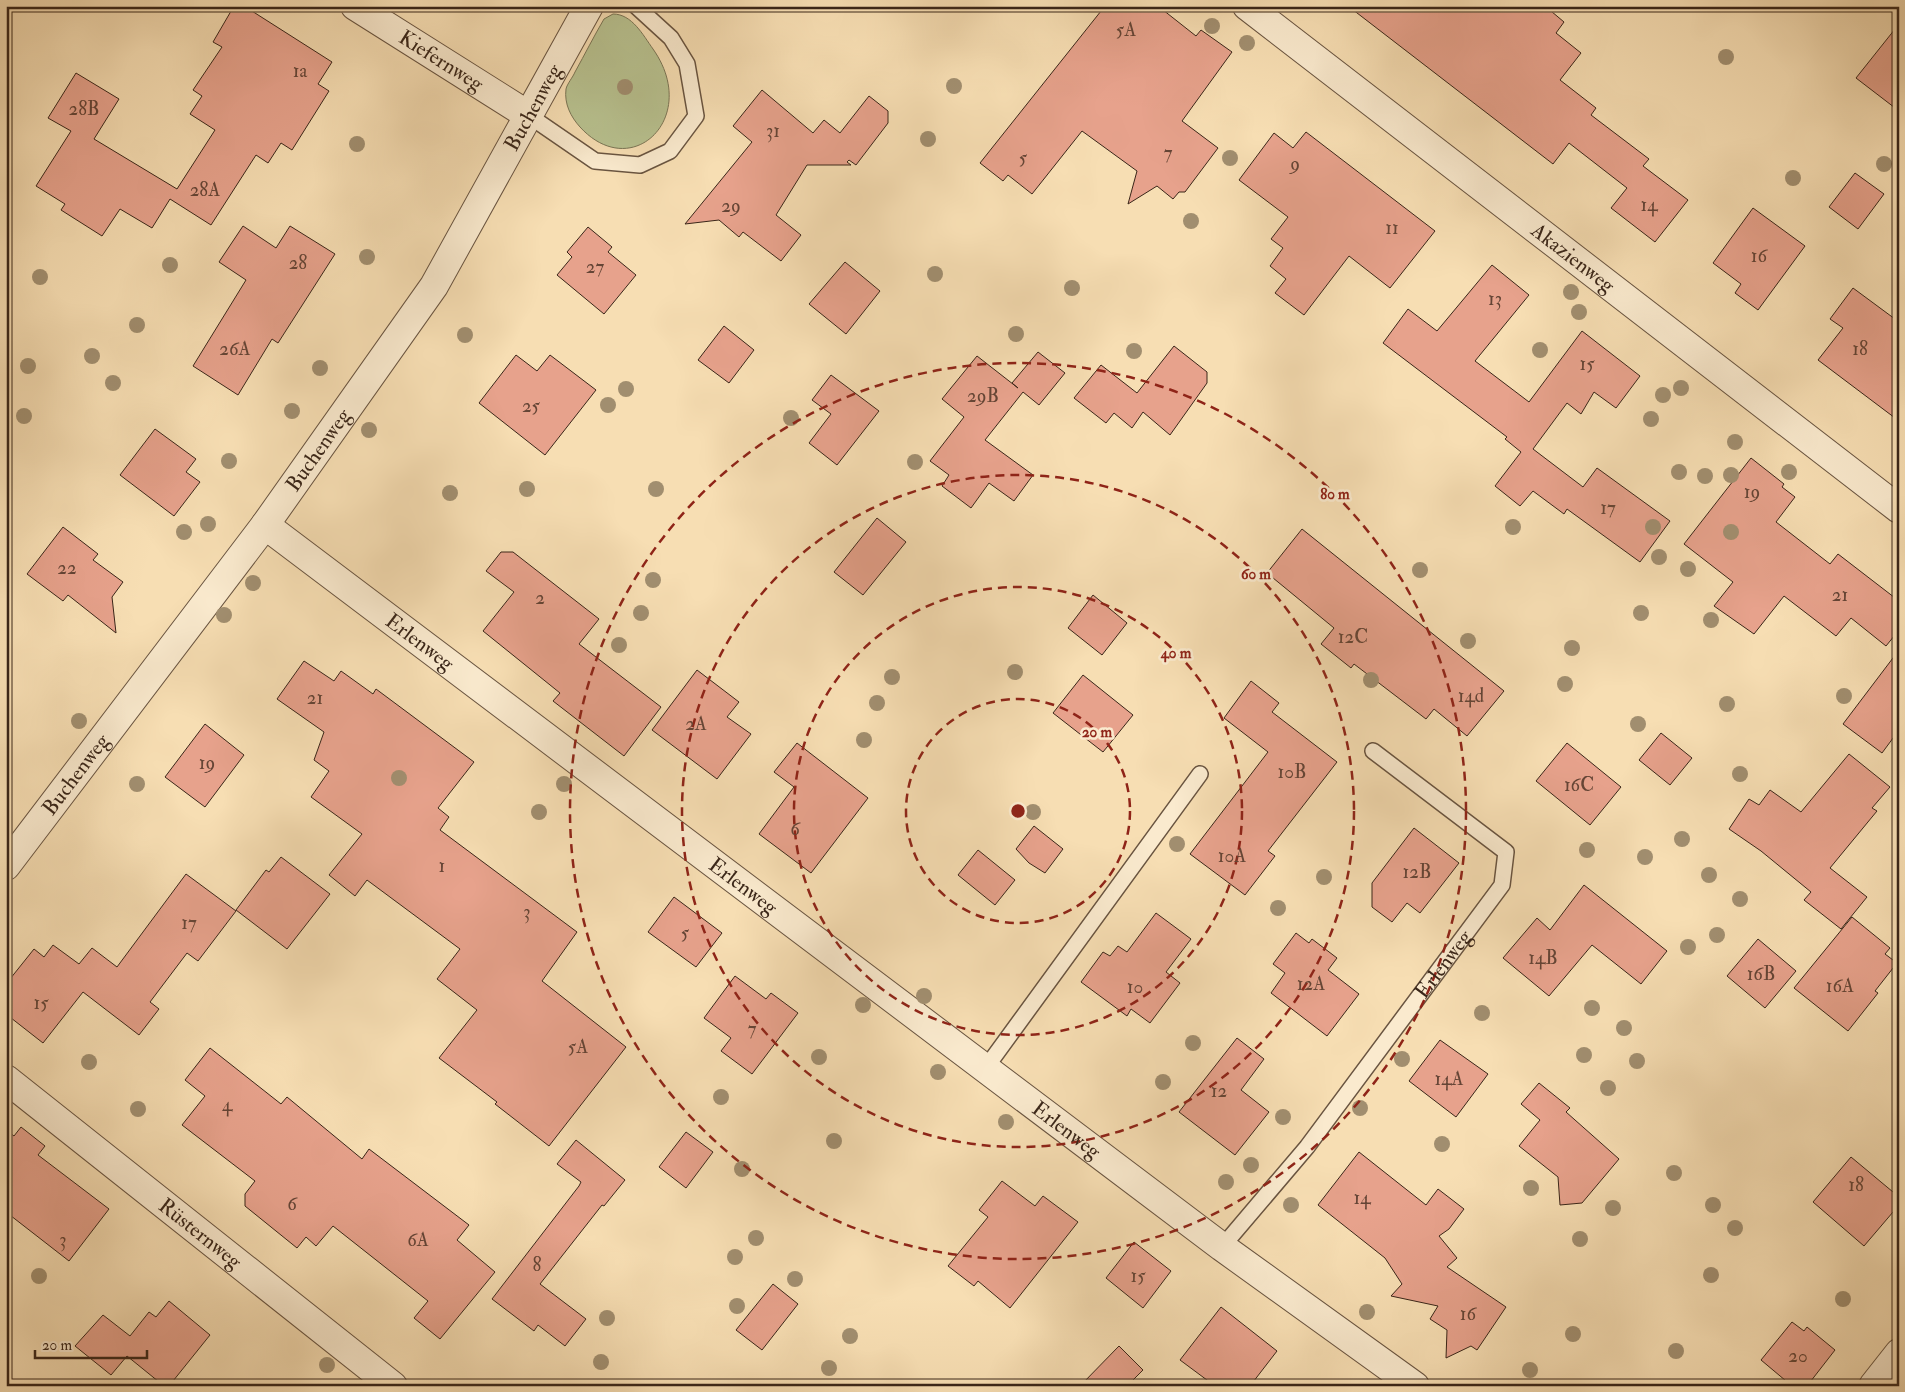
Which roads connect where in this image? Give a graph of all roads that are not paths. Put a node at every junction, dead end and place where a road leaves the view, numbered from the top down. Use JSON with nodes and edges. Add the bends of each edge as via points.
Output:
{"nodes":[{"id":1,"x":355,"y":6,"type":"edge"},
{"id":2,"x":589,"y":6,"type":"edge"},
{"id":3,"x":636,"y":6,"type":"edge"},
{"id":4,"x":1247,"y":6,"type":"edge"},
{"id":5,"x":528,"y":114,"type":"junction"},
{"id":6,"x":1899,"y":509,"type":"edge"},
{"id":7,"x":265,"y":525,"type":"junction"},
{"id":8,"x":1373,"y":751,"type":"dead end"},
{"id":9,"x":1200,"y":774,"type":"dead end"},
{"id":10,"x":6,"y":866,"type":"edge"},
{"id":11,"x":985,"y":1069,"type":"junction"},
{"id":12,"x":6,"y":1079,"type":"edge"},
{"id":13,"x":1222,"y":1247,"type":"junction"},
{"id":14,"x":1899,"y":1353,"type":"edge"},
{"id":15,"x":393,"y":1386,"type":"edge"},
{"id":16,"x":1415,"y":1386,"type":"edge"},
{"id":17,"x":1873,"y":1386,"type":"edge"}],
"edges":[{"from":1,"to":5,"type":"street","name":"Kiefernweg"},
{"from":2,"to":5,"type":"street","name":"Buchenweg"},
{"from":3,"to":5,"type":"lane","via":[[671,38],[687,64],[696,116],[670,151],[640,165],[595,161]]},
{"from":4,"to":6,"type":"street","name":"Akazienweg"},
{"from":5,"to":7,"type":"street","name":"Buchenweg","via":[[434,286]]},
{"from":7,"to":10,"type":"street","name":"Buchenweg"},
{"from":7,"to":11,"type":"street","name":"Erlenweg"},
{"from":8,"to":13,"type":"lane","name":"Erlenweg","via":[[1506,852],[1502,885],[1307,1147]]},
{"from":9,"to":11,"type":"lane"},
{"from":11,"to":13,"type":"street","name":"Erlenweg"},
{"from":12,"to":15,"type":"street","name":"Rüsternweg"},
{"from":13,"to":16,"type":"street","name":"Erlenweg"},
{"from":14,"to":17,"type":"street"}]}
